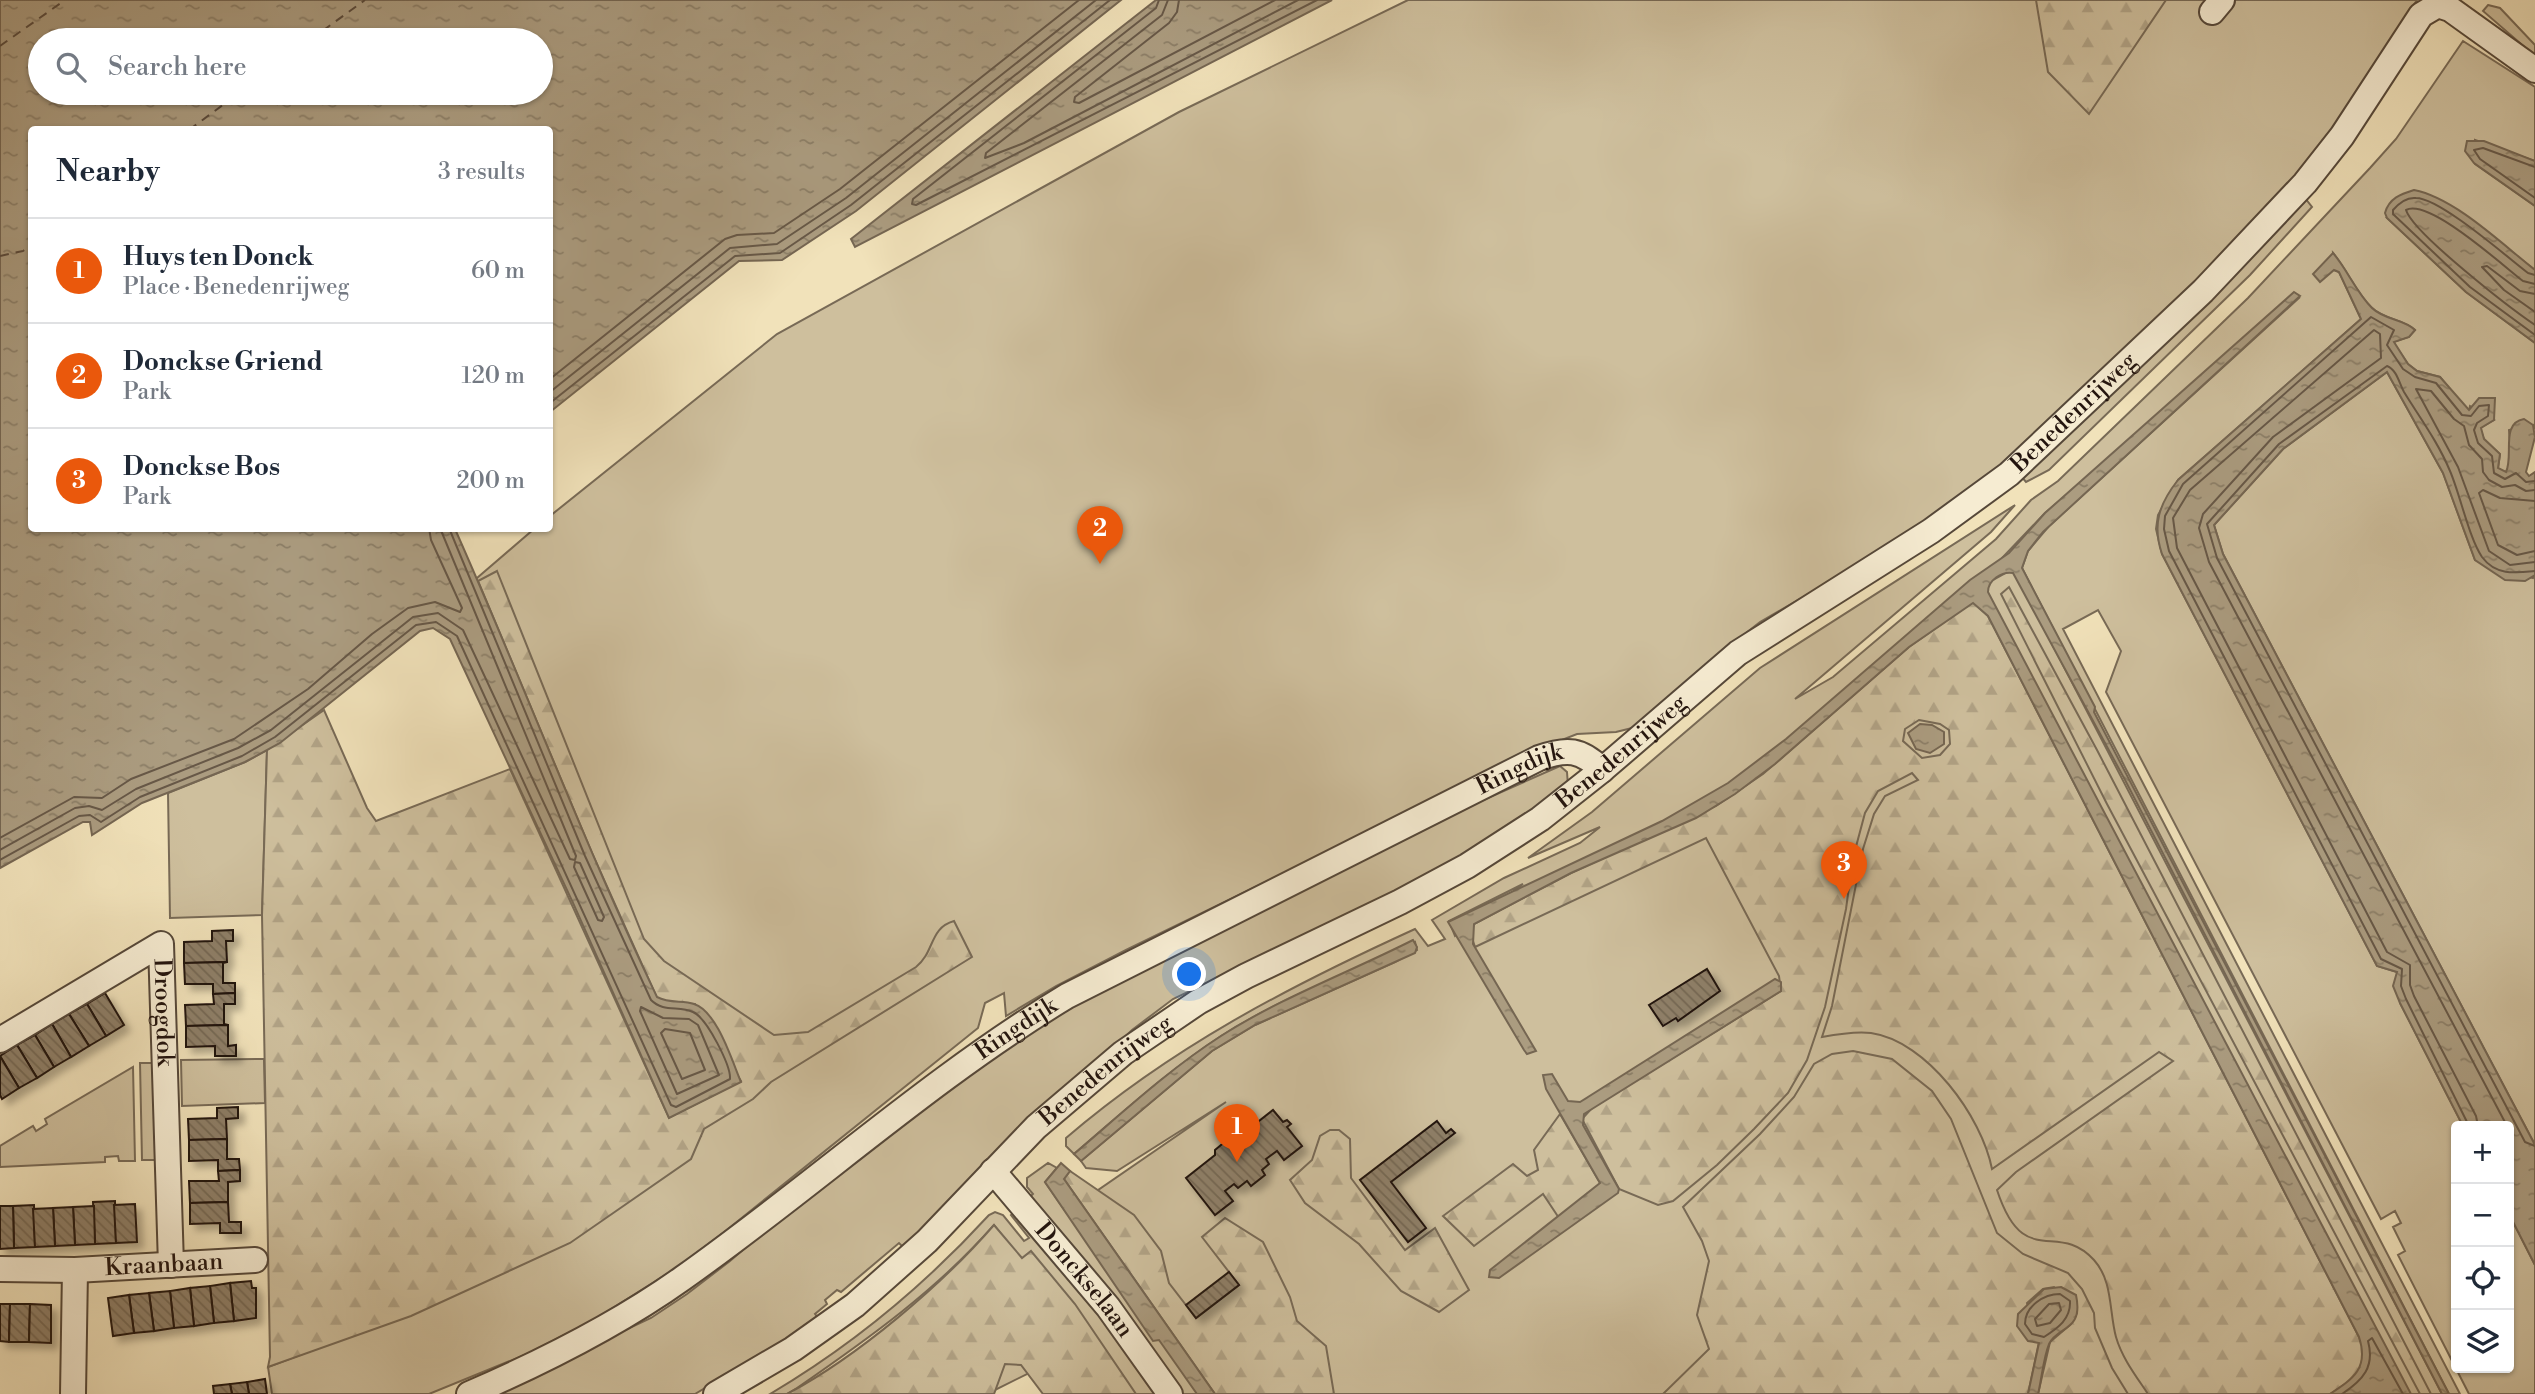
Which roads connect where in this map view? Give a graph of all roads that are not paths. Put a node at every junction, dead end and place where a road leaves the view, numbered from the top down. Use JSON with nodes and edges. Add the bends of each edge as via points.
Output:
{"nodes":[{"id":1,"x":2439,"y":3,"type":"edge"},
{"id":2,"x":2535,"y":70,"type":"edge"},
{"id":3,"x":1602,"y":770,"type":"junction"},
{"id":4,"x":0,"y":1040,"type":"edge"},
{"id":5,"x":993,"y":1171,"type":"junction"},
{"id":6,"x":255,"y":1260,"type":"dead end"},
{"id":7,"x":171,"y":1265,"type":"junction"},
{"id":8,"x":0,"y":1269,"type":"edge"},
{"id":9,"x":75,"y":1270,"type":"junction"},
{"id":10,"x":73,"y":1394,"type":"edge"},
{"id":11,"x":469,"y":1394,"type":"edge"},
{"id":12,"x":716,"y":1394,"type":"edge"},
{"id":13,"x":1170,"y":1394,"type":"edge"}],
"edges":[{"from":1,"to":2,"type":"street"},
{"from":1,"to":3,"type":"street","name":"Benedenrijweg","via":[[2421,15],[2342,136],[2296,193],[2203,291],[2009,474],[1931,531],[1738,653]]},
{"from":3,"to":5,"type":"street","name":"Benedenrijweg","via":[[1540,819],[1468,866],[1198,1002],[1085,1083]]},
{"from":3,"to":11,"type":"street","name":"Ringdijk","via":[[1576,750],[1539,758],[1067,996],[1000,1036],[682,1279],[607,1326]]},
{"from":4,"to":7,"type":"street","name":"Droogdok","via":[[161,944]]},
{"from":5,"to":12,"type":"street","name":"Benedenrijweg","via":[[928,1241],[855,1305],[793,1349]]},
{"from":5,"to":13,"type":"street","name":"Donckselaan","via":[[1108,1307]]},
{"from":6,"to":7,"type":"street","name":"Kraanbaan"},
{"from":7,"to":9,"type":"street","name":"Kraanbaan"},
{"from":8,"to":9,"type":"street","name":"Kraanbaan"},
{"from":9,"to":10,"type":"street","name":"Kraanbaan"}]}
